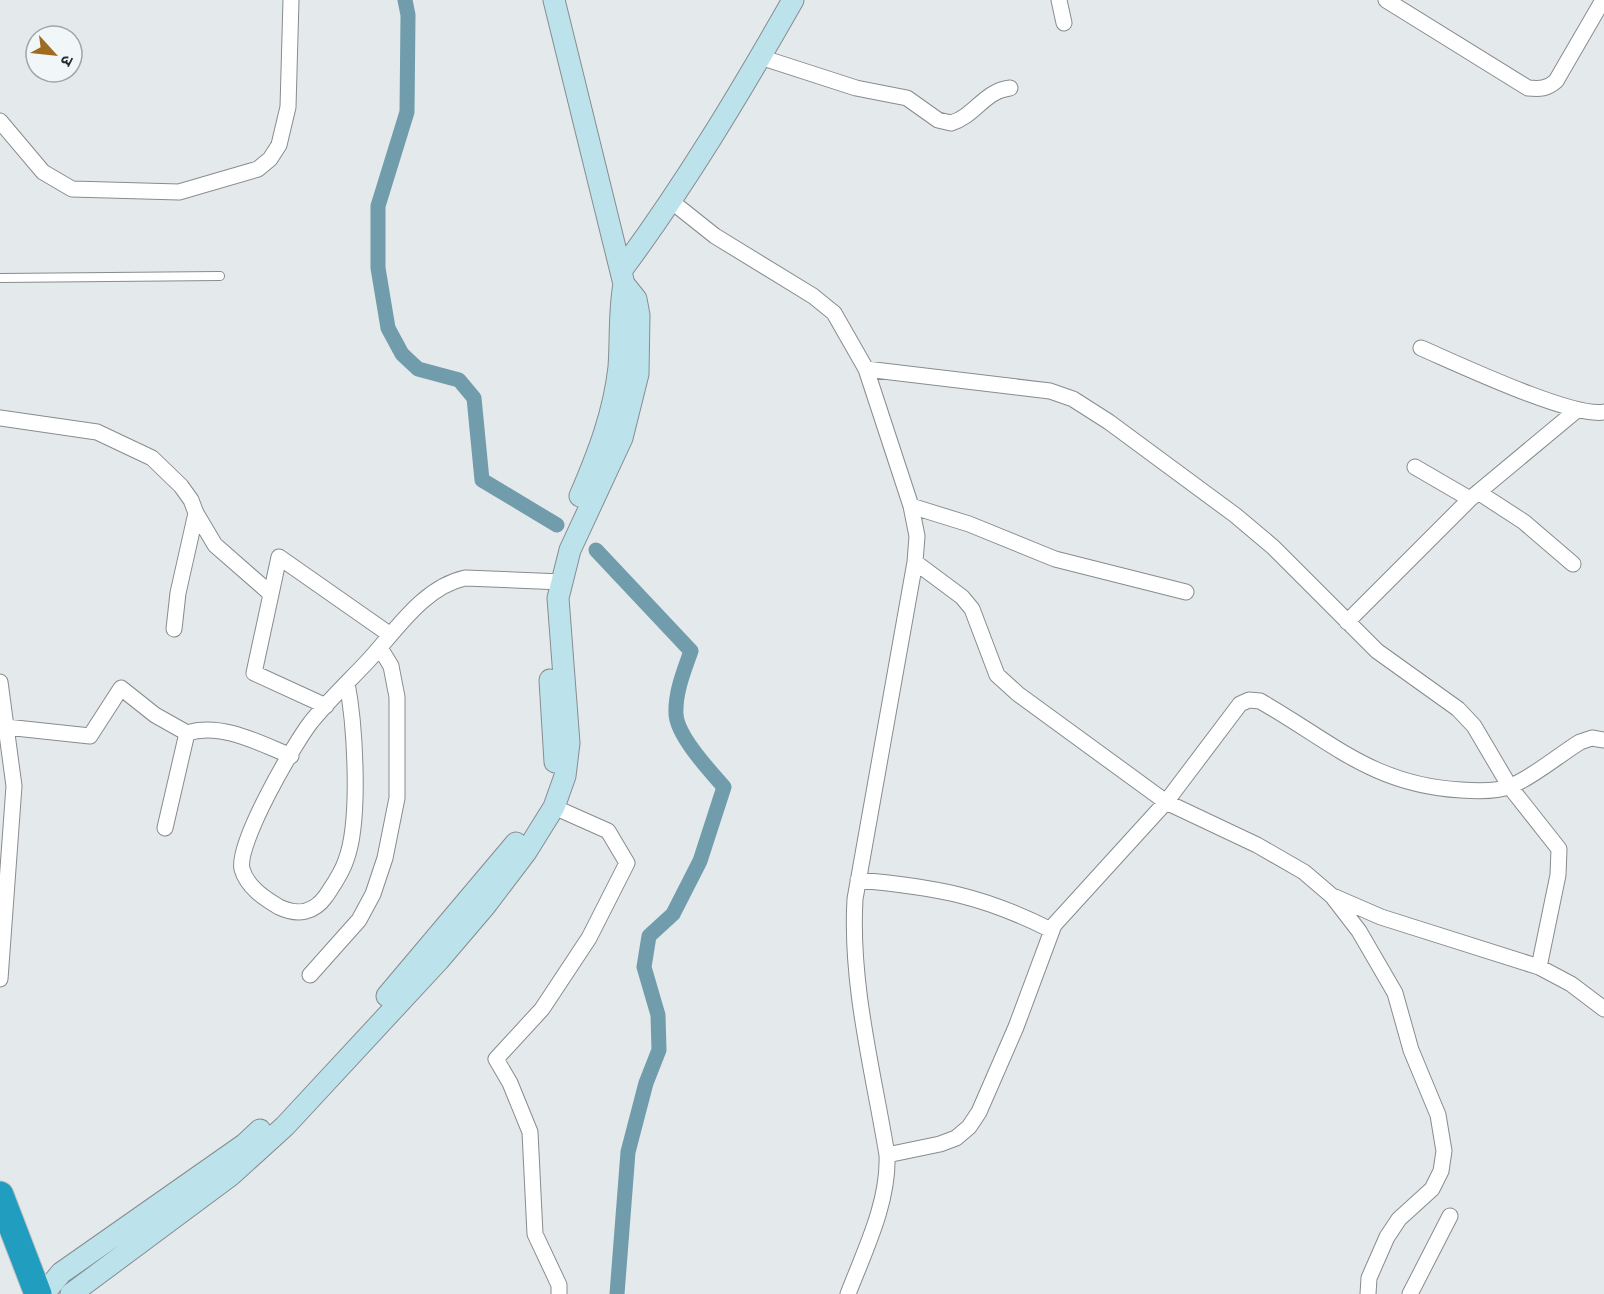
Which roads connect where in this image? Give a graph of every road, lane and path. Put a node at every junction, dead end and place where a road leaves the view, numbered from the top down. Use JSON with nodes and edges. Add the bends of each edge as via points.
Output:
{"nodes":[{"id":1,"x":291,"y":0,"type":"edge"},
{"id":2,"x":554,"y":0,"type":"edge"},
{"id":3,"x":793,"y":0,"type":"edge"},
{"id":4,"x":1059,"y":0,"type":"edge"},
{"id":5,"x":1386,"y":0,"type":"edge"},
{"id":6,"x":1603,"y":0,"type":"edge"},
{"id":7,"x":1064,"y":23,"type":"dead end"},
{"id":8,"x":760,"y":57,"type":"junction"},
{"id":9,"x":1010,"y":88,"type":"dead end"},
{"id":10,"x":0,"y":120,"type":"edge"},
{"id":11,"x":670,"y":201,"type":"junction"},
{"id":12,"x":220,"y":276,"type":"dead end"},
{"id":13,"x":623,"y":277,"type":"junction"},
{"id":14,"x":0,"y":278,"type":"edge"},
{"id":15,"x":1421,"y":348,"type":"dead end"},
{"id":16,"x":866,"y":369,"type":"junction"},
{"id":17,"x":1577,"y":410,"type":"junction"},
{"id":18,"x":1604,"y":412,"type":"edge"},
{"id":19,"x":0,"y":418,"type":"edge"},
{"id":20,"x":1415,"y":467,"type":"dead end"},
{"id":21,"x":1474,"y":495,"type":"junction"},
{"id":22,"x":910,"y":506,"type":"junction"},
{"id":23,"x":196,"y":513,"type":"junction"},
{"id":24,"x":915,"y":562,"type":"junction"},
{"id":25,"x":1573,"y":564,"type":"dead end"},
{"id":26,"x":555,"y":581,"type":"junction"},
{"id":27,"x":1186,"y":592,"type":"dead end"},
{"id":28,"x":271,"y":594,"type":"junction"},
{"id":29,"x":1347,"y":622,"type":"junction"},
{"id":30,"x":174,"y":629,"type":"dead end"},
{"id":31,"x":389,"y":634,"type":"junction"},
{"id":32,"x":380,"y":648,"type":"junction"},
{"id":33,"x":0,"y":682,"type":"edge"},
{"id":34,"x":347,"y":683,"type":"junction"},
{"id":35,"x":326,"y":706,"type":"junction"},
{"id":36,"x":6,"y":727,"type":"junction"},
{"id":37,"x":187,"y":733,"type":"junction"},
{"id":38,"x":1604,"y":740,"type":"edge"},
{"id":39,"x":291,"y":756,"type":"junction"},
{"id":40,"x":1510,"y":787,"type":"junction"},
{"id":41,"x":1166,"y":802,"type":"junction"},
{"id":42,"x":554,"y":807,"type":"junction"},
{"id":43,"x":165,"y":828,"type":"dead end"},
{"id":44,"x":858,"y":880,"type":"junction"},
{"id":45,"x":1332,"y":896,"type":"junction"},
{"id":46,"x":1051,"y":930,"type":"junction"},
{"id":47,"x":1539,"y":967,"type":"junction"},
{"id":48,"x":310,"y":975,"type":"dead end"},
{"id":49,"x":0,"y":979,"type":"edge"},
{"id":50,"x":1604,"y":1009,"type":"edge"},
{"id":51,"x":887,"y":1155,"type":"junction"},
{"id":52,"x":0,"y":1195,"type":"edge"},
{"id":53,"x":1450,"y":1216,"type":"dead end"},
{"id":54,"x":61,"y":1293,"type":"edge"},
{"id":55,"x":559,"y":1294,"type":"edge"},
{"id":56,"x":848,"y":1294,"type":"edge"},
{"id":57,"x":1368,"y":1294,"type":"edge"},
{"id":58,"x":1410,"y":1294,"type":"edge"}],
"edges":[{"from":1,"to":10,"type":"street","via":[[288,107],[279,145],[258,169],[179,192],[72,189],[43,172]]},
{"from":2,"to":13,"type":"street"},
{"from":3,"to":8,"type":"street"},
{"from":4,"to":7,"type":"street"},
{"from":5,"to":6,"type":"street","via":[[1528,88],[1538,89],[1550,87],[1561,75]]},
{"from":8,"to":9,"type":"street","via":[[856,88],[908,98],[938,120],[951,123],[967,116],[995,91]]},
{"from":8,"to":11,"type":"street"},
{"from":11,"to":13,"type":"street"},
{"from":11,"to":16,"type":"street","via":[[715,236],[834,313]]},
{"from":12,"to":14,"type":"lane"},
{"from":13,"to":26,"type":"street","via":[[618,368],[605,439],[559,544]]},
{"from":15,"to":17,"type":"street"},
{"from":16,"to":22,"type":"street"},
{"from":16,"to":29,"type":"street","via":[[1050,391],[1073,399],[1234,515],[1273,547]]},
{"from":17,"to":18,"type":"street"},
{"from":17,"to":21,"type":"street"},
{"from":19,"to":23,"type":"street","via":[[77,427],[127,444],[152,458],[174,479]]},
{"from":20,"to":21,"type":"street"},
{"from":21,"to":25,"type":"street","via":[[1524,522]]},
{"from":21,"to":29,"type":"street"},
{"from":22,"to":24,"type":"street","via":[[917,536]]},
{"from":22,"to":27,"type":"street","via":[[969,524],[1055,559]]},
{"from":23,"to":28,"type":"street","via":[[215,545]]},
{"from":23,"to":30,"type":"street"},
{"from":24,"to":41,"type":"street","via":[[972,609],[992,666],[1003,682]]},
{"from":24,"to":44,"type":"street"},
{"from":26,"to":31,"type":"street","via":[[453,581],[435,591]]},
{"from":26,"to":42,"type":"street","via":[[569,743],[565,776]]},
{"from":26,"to":54,"type":"street","via":[[545,612],[556,758],[541,807],[523,835],[375,1011],[275,1116],[245,1144],[61,1273]]},
{"from":28,"to":31,"type":"street","via":[[279,557]]},
{"from":28,"to":35,"type":"street","via":[[254,673]]},
{"from":29,"to":40,"type":"street","via":[[1402,671],[1458,709],[1474,726]]},
{"from":31,"to":32,"type":"street"},
{"from":32,"to":34,"type":"street"},
{"from":32,"to":48,"type":"street","via":[[391,666],[397,697],[397,798],[385,858],[359,921]]},
{"from":33,"to":36,"type":"street"},
{"from":34,"to":35,"type":"street"},
{"from":34,"to":39,"type":"street","via":[[354,754],[347,858],[323,900],[302,913],[281,907],[256,891],[242,868],[242,854],[260,811]]},
{"from":35,"to":39,"type":"street"},
{"from":36,"to":37,"type":"street","via":[[90,736],[121,688],[155,715]]},
{"from":36,"to":49,"type":"street","via":[[14,786]]},
{"from":37,"to":39,"type":"street","via":[[203,728],[245,737]]},
{"from":37,"to":43,"type":"street"},
{"from":38,"to":40,"type":"street","via":[[1580,742]]},
{"from":40,"to":41,"type":"street","via":[[1471,791],[1415,785],[1347,757],[1260,701],[1249,700],[1240,704]]},
{"from":40,"to":47,"type":"street","via":[[1559,849],[1558,874]]},
{"from":41,"to":45,"type":"street","via":[[1257,845],[1304,872]]},
{"from":41,"to":46,"type":"street"},
{"from":42,"to":54,"type":"street","via":[[526,852],[477,915],[285,1126],[231,1175]]},
{"from":42,"to":55,"type":"street","via":[[608,831],[627,863],[589,938],[542,1009],[496,1059],[530,1132],[535,1234],[559,1285]]},
{"from":44,"to":46,"type":"street","via":[[923,886],[977,898]]},
{"from":44,"to":51,"type":"street","via":[[853,940],[856,978]]},
{"from":45,"to":47,"type":"street","via":[[1381,917]]},
{"from":45,"to":57,"type":"street","via":[[1359,931],[1395,993],[1411,1050],[1438,1115],[1444,1151],[1441,1171],[1432,1189],[1399,1219],[1387,1237],[1369,1278]]},
{"from":46,"to":51,"type":"street","via":[[1016,1027],[969,1127],[940,1144]]},
{"from":47,"to":50,"type":"street","via":[[1571,984]]},
{"from":51,"to":56,"type":"street","via":[[885,1191]]},
{"from":52,"to":54,"type":"highway"},
{"from":53,"to":58,"type":"street"}]}
